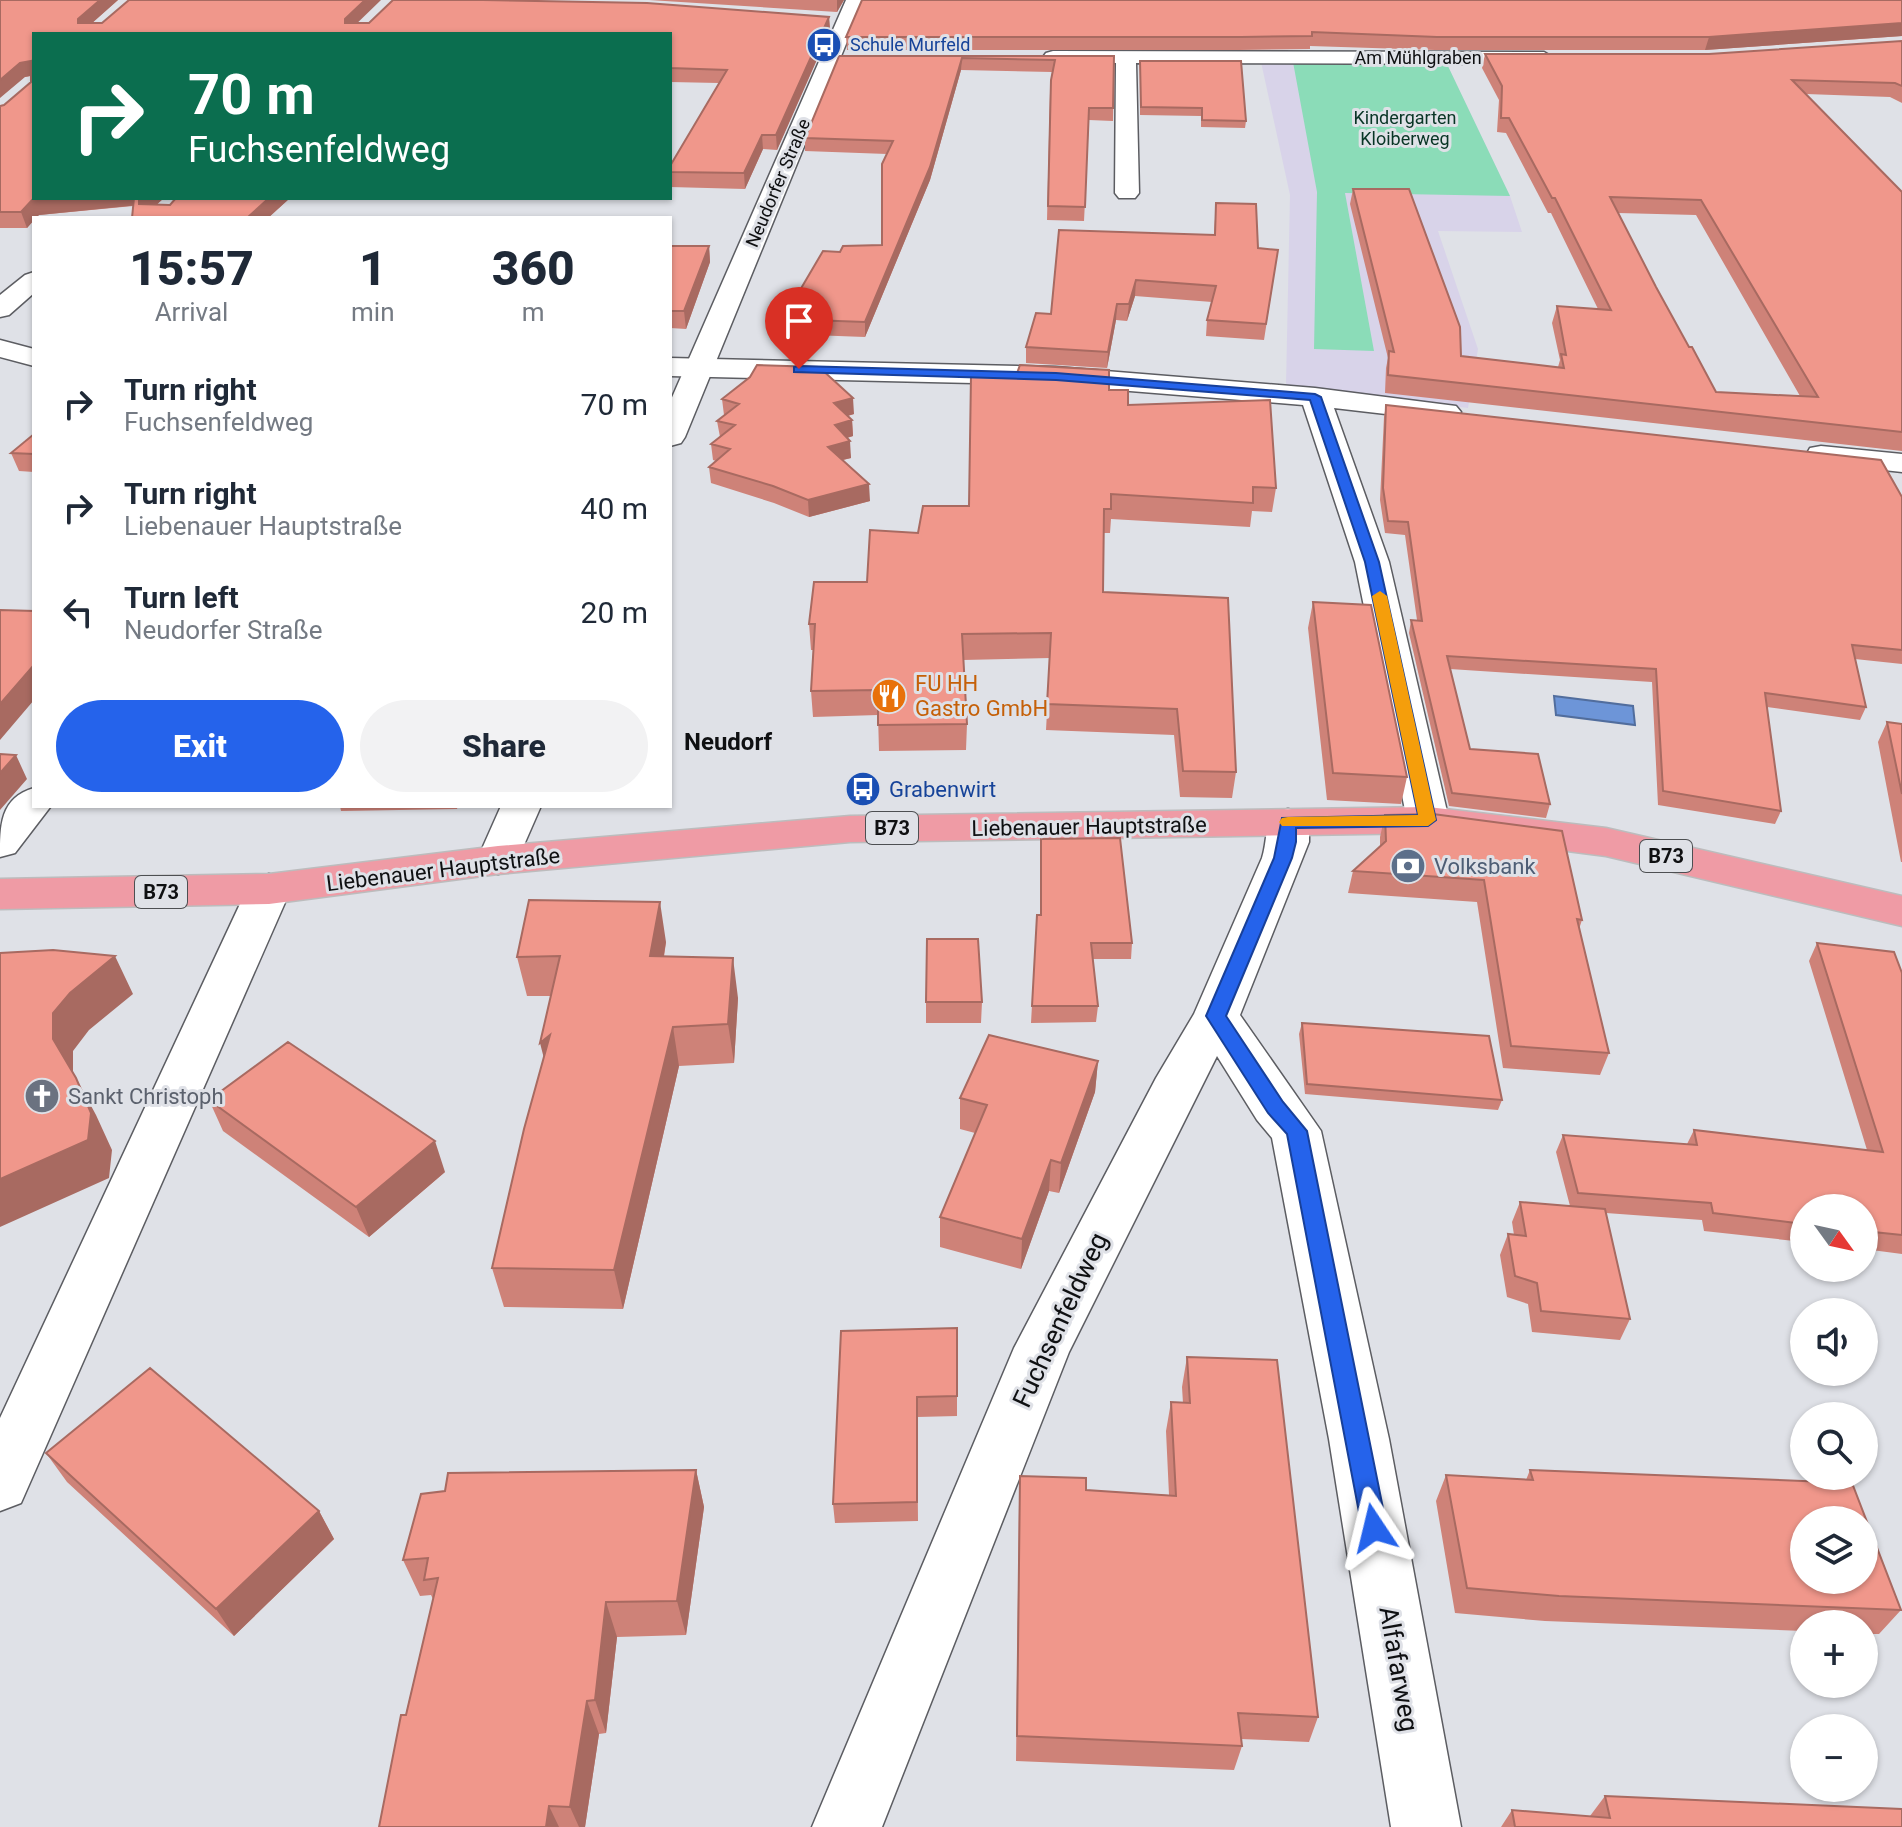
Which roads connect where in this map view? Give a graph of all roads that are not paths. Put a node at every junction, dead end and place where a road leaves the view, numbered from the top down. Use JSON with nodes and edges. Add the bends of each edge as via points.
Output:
{"nodes":[{"id":1,"x":844,"y":14,"type":"edge"},
{"id":2,"x":1032,"y":57,"type":"edge"},
{"id":3,"x":1126,"y":57,"type":"junction"},
{"id":4,"x":1561,"y":58,"type":"edge"},
{"id":5,"x":1127,"y":193,"type":"dead end"},
{"id":6,"x":32,"y":282,"type":"edge"},
{"id":7,"x":0,"y":309,"type":"edge"},
{"id":8,"x":0,"y":348,"type":"edge"},
{"id":9,"x":32,"y":357,"type":"edge"},
{"id":10,"x":672,"y":367,"type":"edge"},
{"id":11,"x":700,"y":367,"type":"junction"},
{"id":12,"x":1315,"y":397,"type":"junction"},
{"id":13,"x":1471,"y":415,"type":"edge"},
{"id":14,"x":672,"y":432,"type":"edge"},
{"id":15,"x":1797,"y":452,"type":"edge"},
{"id":16,"x":1902,"y":463,"type":"edge"},
{"id":17,"x":32,"y":803,"type":"edge"},
{"id":18,"x":520,"y":808,"type":"edge"},
{"id":19,"x":1428,"y":820,"type":"junction"},
{"id":20,"x":1288,"y":822,"type":"junction"},
{"id":21,"x":0,"y":843,"type":"edge"},
{"id":22,"x":498,"y":860,"type":"junction"},
{"id":23,"x":269,"y":889,"type":"junction"},
{"id":24,"x":0,"y":894,"type":"edge"},
{"id":25,"x":1902,"y":911,"type":"edge"},
{"id":26,"x":1216,"y":1016,"type":"junction"},
{"id":27,"x":0,"y":1483,"type":"edge"},
{"id":28,"x":847,"y":1827,"type":"edge"},
{"id":29,"x":1426,"y":1827,"type":"edge"}],
"edges":[{"from":1,"to":11,"type":"street","name":"Neudorfer Straße","via":[[842,58]]},
{"from":2,"to":3,"type":"street","name":"Am Mühlgraben"},
{"from":3,"to":4,"type":"street","name":"Am Mühlgraben","via":[[1279,51]]},
{"from":3,"to":5,"type":"street"},
{"from":6,"to":7,"type":"street"},
{"from":8,"to":9,"type":"street"},
{"from":10,"to":11,"type":"street"},
{"from":11,"to":12,"type":"street","via":[[1056,376]]},
{"from":11,"to":14,"type":"street"},
{"from":12,"to":13,"type":"street"},
{"from":12,"to":19,"type":"street","via":[[1372,562]]},
{"from":15,"to":16,"type":"street"},
{"from":17,"to":21,"type":"street"},
{"from":18,"to":22,"type":"street"},
{"from":19,"to":20,"type":"main road","name":"Liebenauer Hauptstraße","number":"B73"},
{"from":19,"to":25,"type":"main road","name":"Liebenauer Hauptstraße","number":"B73","via":[[1606,842]]},
{"from":20,"to":22,"type":"main road","name":"Liebenauer Hauptstraße","number":"B73","via":[[850,829]]},
{"from":20,"to":26,"type":"street","name":"Fuchsenfeldweg","via":[[1283,858]]},
{"from":22,"to":23,"type":"main road","name":"Liebenauer Hauptstraße","number":"B73"},
{"from":23,"to":24,"type":"main road","name":"Liebenauer Hauptstraße","number":"B73"},
{"from":23,"to":27,"type":"street"},
{"from":26,"to":28,"type":"street","name":"Fuchsenfeldweg","via":[[1042,1348]]},
{"from":26,"to":29,"type":"street","name":"Alfafarweg","via":[[1296,1131],[1359,1439]]}]}
